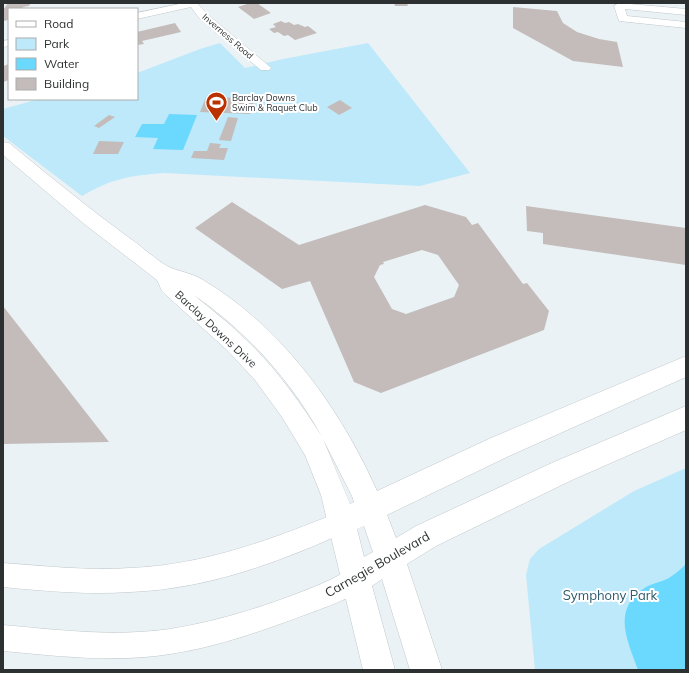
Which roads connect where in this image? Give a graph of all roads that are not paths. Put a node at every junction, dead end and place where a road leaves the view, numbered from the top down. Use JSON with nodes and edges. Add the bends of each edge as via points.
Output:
{"nodes":[{"id":1,"x":193,"y":3,"type":"edge"},
{"id":2,"x":686,"y":12,"type":"edge"},
{"id":3,"x":138,"y":16,"type":"edge"},
{"id":4,"x":686,"y":25,"type":"edge"},
{"id":5,"x":265,"y":68,"type":"dead end"},
{"id":6,"x":3,"y":147,"type":"edge"},
{"id":7,"x":165,"y":275,"type":"junction"},
{"id":8,"x":686,"y":366,"type":"edge"},
{"id":9,"x":686,"y":418,"type":"edge"},
{"id":10,"x":372,"y":508,"type":"junction"},
{"id":11,"x":342,"y":522,"type":"junction"},
{"id":12,"x":390,"y":558,"type":"junction"},
{"id":13,"x":3,"y":575,"type":"edge"},
{"id":14,"x":356,"y":579,"type":"junction"},
{"id":15,"x":3,"y":638,"type":"edge"},
{"id":16,"x":379,"y":670,"type":"edge"},
{"id":17,"x":426,"y":670,"type":"edge"}],
"edges":[{"from":1,"to":3,"type":"street"},
{"from":1,"to":5,"type":"street","name":"Inverness Road","via":[[204,16]]},
{"from":2,"to":4,"type":"street","via":[[619,6],[623,19]]},
{"from":6,"to":7,"type":"street","name":"Barclay Downs Drive","via":[[79,210]]},
{"from":7,"to":10,"type":"street","name":"Barclay Downs Drive","via":[[192,283],[241,319],[275,353],[328,420]]},
{"from":7,"to":11,"type":"street","name":"Barclay Downs Drive","via":[[169,285],[235,343],[277,390],[314,447],[330,483]]},
{"from":8,"to":10,"type":"street","via":[[432,478]]},
{"from":9,"to":12,"type":"street","name":"Carnegie Boulevard","via":[[426,536]]},
{"from":10,"to":11,"type":"street"},
{"from":10,"to":12,"type":"street","name":"Barclay Downs Drive"},
{"from":11,"to":13,"type":"street","via":[[259,556],[173,576],[97,581]]},
{"from":11,"to":14,"type":"street","name":"Barclay Downs Drive"},
{"from":12,"to":14,"type":"street","name":"Carnegie Boulevard"},
{"from":12,"to":17,"type":"street","name":"Barclay Downs Drive"},
{"from":14,"to":15,"type":"street","name":"Carnegie Boulevard","via":[[317,598],[218,632],[170,641],[106,645]]},
{"from":14,"to":16,"type":"street","name":"Barclay Downs Drive"}]}
